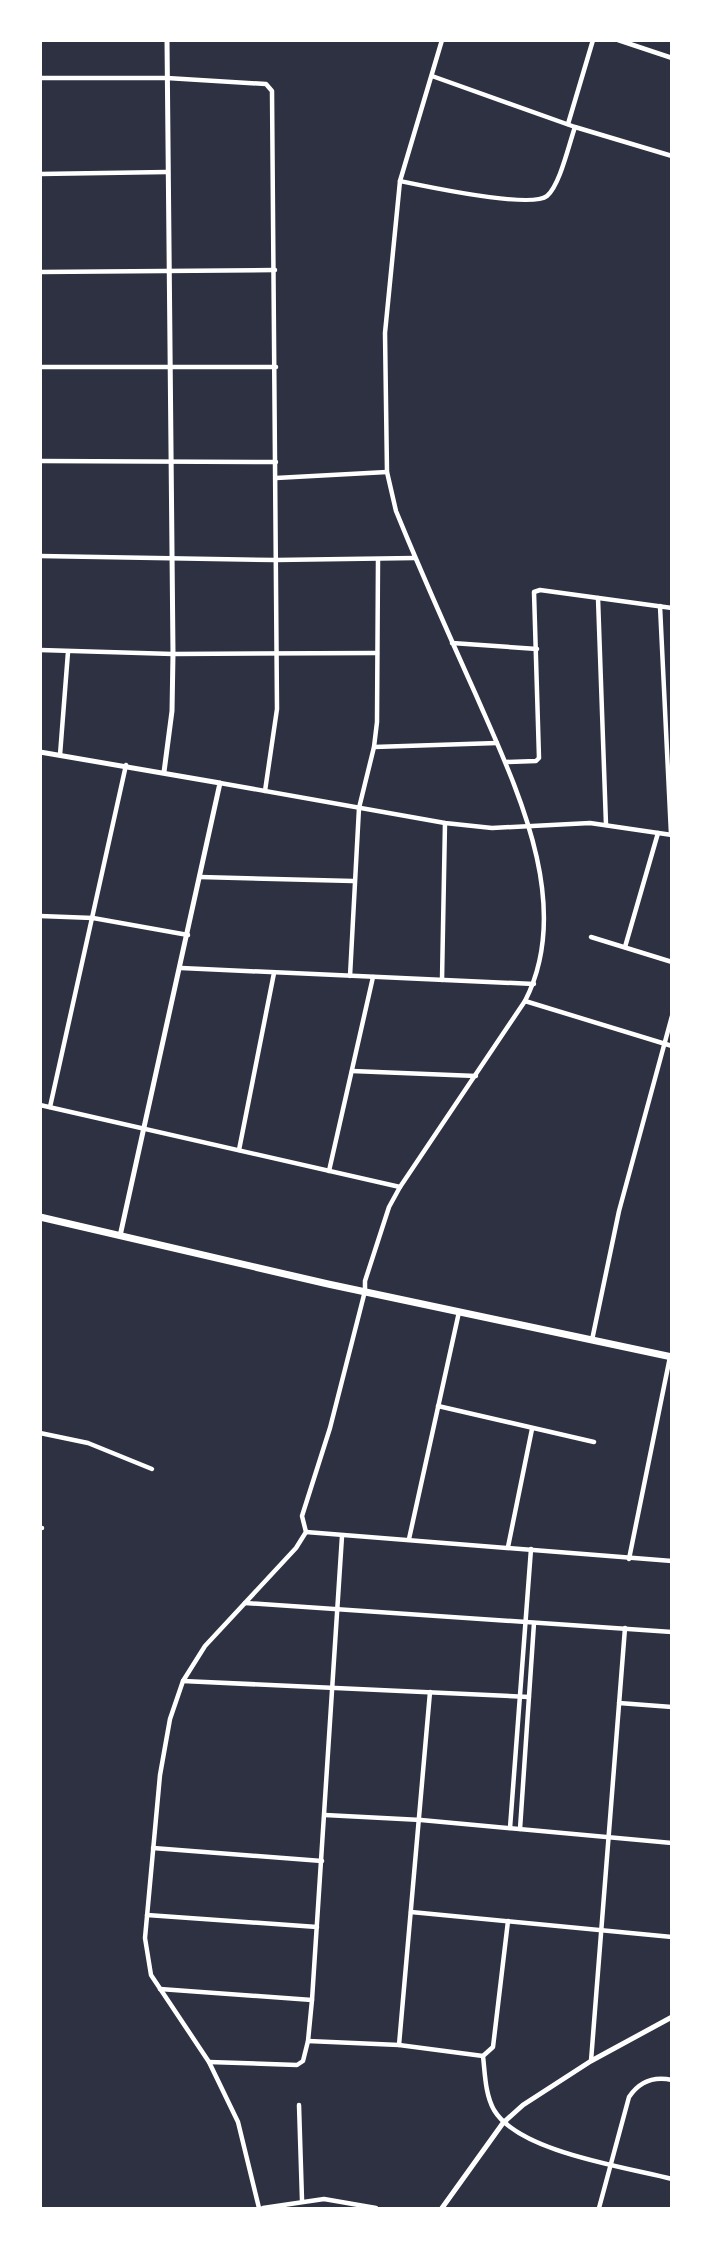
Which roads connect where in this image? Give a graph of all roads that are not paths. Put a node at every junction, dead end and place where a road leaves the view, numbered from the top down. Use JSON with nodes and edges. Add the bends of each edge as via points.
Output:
{"nodes":[{"id":1,"x":167,"y":40,"type":"edge"},
{"id":2,"x":442,"y":40,"type":"edge"},
{"id":3,"x":593,"y":40,"type":"edge"},
{"id":4,"x":618,"y":40,"type":"edge"},
{"id":5,"x":672,"y":57,"type":"edge"},
{"id":6,"x":432,"y":76,"type":"junction"},
{"id":7,"x":40,"y":78,"type":"edge"},
{"id":8,"x":166,"y":78,"type":"junction"},
{"id":9,"x":568,"y":124,"type":"junction"},
{"id":10,"x":575,"y":127,"type":"junction"},
{"id":11,"x":672,"y":156,"type":"edge"},
{"id":12,"x":167,"y":172,"type":"junction"},
{"id":13,"x":40,"y":174,"type":"edge"},
{"id":14,"x":400,"y":181,"type":"junction"},
{"id":15,"x":167,"y":270,"type":"junction"},
{"id":16,"x":275,"y":270,"type":"junction"},
{"id":17,"x":40,"y":272,"type":"edge"},
{"id":18,"x":169,"y":366,"type":"junction"},
{"id":19,"x":40,"y":367,"type":"edge"},
{"id":20,"x":276,"y":367,"type":"junction"},
{"id":21,"x":40,"y":461,"type":"edge"},
{"id":22,"x":169,"y":461,"type":"junction"},
{"id":23,"x":276,"y":462,"type":"junction"},
{"id":24,"x":387,"y":472,"type":"junction"},
{"id":25,"x":276,"y":478,"type":"junction"},
{"id":26,"x":40,"y":556,"type":"edge"},
{"id":27,"x":171,"y":558,"type":"junction"},
{"id":28,"x":415,"y":558,"type":"junction"},
{"id":29,"x":276,"y":560,"type":"junction"},
{"id":30,"x":378,"y":560,"type":"junction"},
{"id":31,"x":598,"y":598,"type":"junction"},
{"id":32,"x":660,"y":606,"type":"junction"},
{"id":33,"x":672,"y":608,"type":"edge"},
{"id":34,"x":452,"y":643,"type":"junction"},
{"id":35,"x":40,"y":650,"type":"edge"},
{"id":36,"x":537,"y":650,"type":"junction"},
{"id":37,"x":68,"y":652,"type":"junction"},
{"id":38,"x":277,"y":652,"type":"junction"},
{"id":39,"x":377,"y":653,"type":"junction"},
{"id":40,"x":173,"y":654,"type":"junction"},
{"id":41,"x":497,"y":743,"type":"junction"},
{"id":42,"x":374,"y":747,"type":"junction"},
{"id":43,"x":40,"y":752,"type":"edge"},
{"id":44,"x":60,"y":755,"type":"junction"},
{"id":45,"x":506,"y":762,"type":"junction"},
{"id":46,"x":126,"y":765,"type":"junction"},
{"id":47,"x":164,"y":772,"type":"junction"},
{"id":48,"x":220,"y":783,"type":"junction"},
{"id":49,"x":265,"y":791,"type":"junction"},
{"id":50,"x":359,"y":808,"type":"junction"},
{"id":51,"x":446,"y":824,"type":"junction"},
{"id":52,"x":606,"y":825,"type":"junction"},
{"id":53,"x":531,"y":828,"type":"junction"},
{"id":54,"x":658,"y":833,"type":"junction"},
{"id":55,"x":671,"y":835,"type":"edge"},
{"id":56,"x":200,"y":877,"type":"junction"},
{"id":57,"x":353,"y":881,"type":"junction"},
{"id":58,"x":40,"y":916,"type":"edge"},
{"id":59,"x":93,"y":918,"type":"junction"},
{"id":60,"x":188,"y":935,"type":"junction"},
{"id":61,"x":591,"y":938,"type":"dead end"},
{"id":62,"x":625,"y":947,"type":"junction"},
{"id":63,"x":672,"y":962,"type":"edge"},
{"id":64,"x":181,"y":969,"type":"junction"},
{"id":65,"x":274,"y":973,"type":"junction"},
{"id":66,"x":350,"y":976,"type":"junction"},
{"id":67,"x":373,"y":977,"type":"junction"},
{"id":68,"x":442,"y":980,"type":"junction"},
{"id":69,"x":534,"y":984,"type":"junction"},
{"id":70,"x":525,"y":1001,"type":"junction"},
{"id":71,"x":672,"y":1016,"type":"edge"},
{"id":72,"x":663,"y":1044,"type":"junction"},
{"id":73,"x":672,"y":1046,"type":"edge"},
{"id":74,"x":352,"y":1071,"type":"junction"},
{"id":75,"x":476,"y":1076,"type":"junction"},
{"id":76,"x":40,"y":1105,"type":"edge"},
{"id":77,"x":50,"y":1107,"type":"junction"},
{"id":78,"x":143,"y":1129,"type":"junction"},
{"id":79,"x":239,"y":1150,"type":"junction"},
{"id":80,"x":329,"y":1171,"type":"junction"},
{"id":81,"x":400,"y":1187,"type":"junction"},
{"id":82,"x":40,"y":1217,"type":"edge"},
{"id":83,"x":120,"y":1236,"type":"junction"},
{"id":84,"x":365,"y":1291,"type":"junction"},
{"id":85,"x":459,"y":1312,"type":"junction"},
{"id":86,"x":592,"y":1340,"type":"junction"},
{"id":87,"x":671,"y":1357,"type":"edge"},
{"id":88,"x":438,"y":1406,"type":"junction"},
{"id":89,"x":532,"y":1429,"type":"junction"},
{"id":90,"x":40,"y":1433,"type":"edge"},
{"id":91,"x":594,"y":1442,"type":"dead end"},
{"id":92,"x":152,"y":1469,"type":"dead end"},
{"id":93,"x":306,"y":1532,"type":"junction"},
{"id":94,"x":342,"y":1536,"type":"junction"},
{"id":95,"x":409,"y":1539,"type":"junction"},
{"id":96,"x":508,"y":1547,"type":"junction"},
{"id":97,"x":531,"y":1549,"type":"junction"},
{"id":98,"x":629,"y":1559,"type":"junction"},
{"id":99,"x":672,"y":1561,"type":"edge"},
{"id":100,"x":245,"y":1603,"type":"junction"},
{"id":101,"x":337,"y":1610,"type":"junction"},
{"id":102,"x":525,"y":1623,"type":"junction"},
{"id":103,"x":534,"y":1623,"type":"junction"},
{"id":104,"x":625,"y":1628,"type":"junction"},
{"id":105,"x":672,"y":1632,"type":"edge"},
{"id":106,"x":183,"y":1681,"type":"junction"},
{"id":107,"x":333,"y":1687,"type":"junction"},
{"id":108,"x":430,"y":1692,"type":"junction"},
{"id":109,"x":520,"y":1697,"type":"junction"},
{"id":110,"x":529,"y":1697,"type":"junction"},
{"id":111,"x":619,"y":1703,"type":"junction"},
{"id":112,"x":672,"y":1707,"type":"edge"},
{"id":113,"x":325,"y":1815,"type":"junction"},
{"id":114,"x":421,"y":1820,"type":"junction"},
{"id":115,"x":510,"y":1828,"type":"junction"},
{"id":116,"x":520,"y":1828,"type":"junction"},
{"id":117,"x":608,"y":1838,"type":"junction"},
{"id":118,"x":672,"y":1843,"type":"edge"},
{"id":119,"x":153,"y":1848,"type":"junction"},
{"id":120,"x":322,"y":1861,"type":"junction"},
{"id":121,"x":411,"y":1912,"type":"junction"},
{"id":122,"x":147,"y":1915,"type":"junction"},
{"id":123,"x":508,"y":1921,"type":"junction"},
{"id":124,"x":317,"y":1927,"type":"junction"},
{"id":125,"x":601,"y":1931,"type":"junction"},
{"id":126,"x":672,"y":1937,"type":"edge"},
{"id":127,"x":160,"y":1989,"type":"junction"},
{"id":128,"x":312,"y":2000,"type":"junction"},
{"id":129,"x":672,"y":2017,"type":"edge"},
{"id":130,"x":308,"y":2041,"type":"junction"},
{"id":131,"x":399,"y":2045,"type":"junction"},
{"id":132,"x":483,"y":2056,"type":"junction"},
{"id":133,"x":591,"y":2061,"type":"junction"},
{"id":134,"x":209,"y":2062,"type":"junction"},
{"id":135,"x":672,"y":2080,"type":"edge"},
{"id":136,"x":299,"y":2105,"type":"dead end"},
{"id":137,"x":503,"y":2122,"type":"junction"},
{"id":138,"x":610,"y":2163,"type":"junction"},
{"id":139,"x":672,"y":2179,"type":"edge"},
{"id":140,"x":302,"y":2200,"type":"junction"},
{"id":141,"x":261,"y":2208,"type":"edge"},
{"id":142,"x":376,"y":2208,"type":"edge"},
{"id":143,"x":442,"y":2208,"type":"edge"},
{"id":144,"x":599,"y":2208,"type":"edge"}],
"edges":[{"from":1,"to":8,"type":"street"},
{"from":2,"to":6,"type":"street"},
{"from":3,"to":9,"type":"street"},
{"from":4,"to":5,"type":"street"},
{"from":6,"to":9,"type":"street"},
{"from":6,"to":14,"type":"street"},
{"from":7,"to":8,"type":"street"},
{"from":8,"to":12,"type":"street"},
{"from":8,"to":16,"type":"street","via":[[266,84],[272,89]]},
{"from":9,"to":10,"type":"street"},
{"from":10,"to":11,"type":"street"},
{"from":10,"to":14,"type":"street","via":[[554,186],[539,200],[482,196]]},
{"from":12,"to":13,"type":"street"},
{"from":12,"to":15,"type":"street"},
{"from":14,"to":24,"type":"street","via":[[385,333]]},
{"from":15,"to":16,"type":"street"},
{"from":15,"to":17,"type":"street"},
{"from":15,"to":18,"type":"street"},
{"from":16,"to":20,"type":"street"},
{"from":18,"to":19,"type":"street"},
{"from":18,"to":20,"type":"street"},
{"from":18,"to":22,"type":"street"},
{"from":20,"to":23,"type":"street"},
{"from":21,"to":22,"type":"street"},
{"from":22,"to":23,"type":"street"},
{"from":22,"to":27,"type":"street"},
{"from":23,"to":25,"type":"street"},
{"from":24,"to":25,"type":"street"},
{"from":24,"to":28,"type":"street","via":[[396,511]]},
{"from":25,"to":29,"type":"street"},
{"from":26,"to":27,"type":"street"},
{"from":27,"to":29,"type":"street"},
{"from":27,"to":40,"type":"street"},
{"from":28,"to":30,"type":"street"},
{"from":28,"to":34,"type":"street"},
{"from":29,"to":30,"type":"street"},
{"from":29,"to":38,"type":"street"},
{"from":30,"to":39,"type":"street"},
{"from":31,"to":32,"type":"street"},
{"from":31,"to":36,"type":"street","via":[[534,592]]},
{"from":31,"to":52,"type":"street"},
{"from":32,"to":33,"type":"street"},
{"from":32,"to":55,"type":"street"},
{"from":34,"to":36,"type":"street"},
{"from":34,"to":41,"type":"street"},
{"from":35,"to":37,"type":"street"},
{"from":36,"to":45,"type":"street","via":[[539,758]]},
{"from":37,"to":40,"type":"street"},
{"from":37,"to":44,"type":"street"},
{"from":38,"to":39,"type":"street"},
{"from":38,"to":40,"type":"street"},
{"from":38,"to":49,"type":"street","via":[[277,709]]},
{"from":39,"to":42,"type":"street","via":[[378,722]]},
{"from":40,"to":47,"type":"street","via":[[172,711]]},
{"from":41,"to":42,"type":"street"},
{"from":41,"to":45,"type":"street"},
{"from":42,"to":50,"type":"street"},
{"from":43,"to":44,"type":"street"},
{"from":44,"to":46,"type":"street"},
{"from":45,"to":53,"type":"street"},
{"from":46,"to":47,"type":"street"},
{"from":46,"to":59,"type":"street"},
{"from":47,"to":48,"type":"street"},
{"from":48,"to":49,"type":"street"},
{"from":48,"to":56,"type":"street"},
{"from":49,"to":50,"type":"street"},
{"from":50,"to":51,"type":"street"},
{"from":50,"to":57,"type":"street"},
{"from":51,"to":53,"type":"street"},
{"from":51,"to":68,"type":"street"},
{"from":52,"to":53,"type":"street","via":[[566,823]]},
{"from":52,"to":54,"type":"street"},
{"from":53,"to":69,"type":"street","via":[[543,908]]},
{"from":54,"to":55,"type":"street"},
{"from":54,"to":62,"type":"street"},
{"from":56,"to":57,"type":"street"},
{"from":56,"to":60,"type":"street"},
{"from":57,"to":66,"type":"street"},
{"from":58,"to":59,"type":"street"},
{"from":59,"to":60,"type":"street"},
{"from":59,"to":77,"type":"street"},
{"from":60,"to":64,"type":"street"},
{"from":61,"to":62,"type":"street"},
{"from":62,"to":63,"type":"street"},
{"from":64,"to":65,"type":"street"},
{"from":64,"to":78,"type":"street"},
{"from":65,"to":66,"type":"street"},
{"from":65,"to":79,"type":"street"},
{"from":66,"to":67,"type":"street"},
{"from":67,"to":68,"type":"street"},
{"from":67,"to":74,"type":"street"},
{"from":68,"to":69,"type":"street"},
{"from":69,"to":70,"type":"street"},
{"from":70,"to":72,"type":"street"},
{"from":70,"to":75,"type":"street"},
{"from":71,"to":72,"type":"street"},
{"from":72,"to":73,"type":"street"},
{"from":72,"to":86,"type":"street","via":[[619,1211]]},
{"from":74,"to":75,"type":"street"},
{"from":74,"to":80,"type":"street"},
{"from":75,"to":81,"type":"street"},
{"from":76,"to":77,"type":"street"},
{"from":77,"to":78,"type":"street"},
{"from":78,"to":79,"type":"street"},
{"from":78,"to":83,"type":"street"},
{"from":79,"to":80,"type":"street"},
{"from":80,"to":81,"type":"street"},
{"from":81,"to":84,"type":"street","via":[[389,1207]]},
{"from":82,"to":83,"type":"main road"},
{"from":83,"to":84,"type":"main road"},
{"from":84,"to":85,"type":"main road"},
{"from":84,"to":93,"type":"street","via":[[330,1428],[302,1516]]},
{"from":85,"to":86,"type":"main road"},
{"from":85,"to":88,"type":"street"},
{"from":86,"to":87,"type":"main road"},
{"from":87,"to":98,"type":"street"},
{"from":88,"to":89,"type":"street"},
{"from":88,"to":95,"type":"street"},
{"from":89,"to":91,"type":"street"},
{"from":89,"to":96,"type":"street"},
{"from":90,"to":92,"type":"street","via":[[88,1443]]},
{"from":93,"to":94,"type":"street"},
{"from":93,"to":100,"type":"street"},
{"from":94,"to":95,"type":"street"},
{"from":94,"to":101,"type":"street"},
{"from":95,"to":96,"type":"street"},
{"from":96,"to":97,"type":"street"},
{"from":97,"to":98,"type":"street"},
{"from":97,"to":102,"type":"street"},
{"from":98,"to":99,"type":"street"},
{"from":100,"to":101,"type":"street"},
{"from":100,"to":106,"type":"street","via":[[206,1646]]},
{"from":101,"to":102,"type":"street"},
{"from":101,"to":107,"type":"street"},
{"from":102,"to":103,"type":"street"},
{"from":102,"to":109,"type":"street"},
{"from":103,"to":104,"type":"street"},
{"from":103,"to":110,"type":"street"},
{"from":104,"to":105,"type":"street"},
{"from":104,"to":111,"type":"street"},
{"from":106,"to":107,"type":"street"},
{"from":106,"to":119,"type":"street","via":[[170,1719]]},
{"from":107,"to":108,"type":"street"},
{"from":107,"to":113,"type":"street"},
{"from":108,"to":109,"type":"street"},
{"from":108,"to":114,"type":"street"},
{"from":109,"to":110,"type":"street"},
{"from":109,"to":115,"type":"street"},
{"from":110,"to":116,"type":"street"},
{"from":111,"to":112,"type":"street"},
{"from":111,"to":117,"type":"street"},
{"from":113,"to":114,"type":"street"},
{"from":113,"to":120,"type":"street"},
{"from":114,"to":115,"type":"street"},
{"from":114,"to":121,"type":"street"},
{"from":115,"to":116,"type":"street"},
{"from":116,"to":117,"type":"street"},
{"from":117,"to":118,"type":"street"},
{"from":117,"to":125,"type":"street"},
{"from":119,"to":120,"type":"street"},
{"from":119,"to":122,"type":"street"},
{"from":120,"to":124,"type":"street"},
{"from":121,"to":123,"type":"street"},
{"from":121,"to":131,"type":"street"},
{"from":122,"to":124,"type":"street"},
{"from":122,"to":127,"type":"street","via":[[147,1955],[151,1975]]},
{"from":123,"to":125,"type":"street"},
{"from":123,"to":132,"type":"street","via":[[493,2047]]},
{"from":124,"to":128,"type":"street"},
{"from":125,"to":126,"type":"street"},
{"from":125,"to":133,"type":"street"},
{"from":127,"to":128,"type":"street"},
{"from":127,"to":134,"type":"street"},
{"from":128,"to":130,"type":"street"},
{"from":129,"to":133,"type":"street"},
{"from":130,"to":131,"type":"street"},
{"from":130,"to":134,"type":"street","via":[[299,2065]]},
{"from":131,"to":132,"type":"street"},
{"from":132,"to":137,"type":"street","via":[[489,2098]]},
{"from":133,"to":137,"type":"street"},
{"from":134,"to":141,"type":"street","via":[[244,2140]]},
{"from":135,"to":138,"type":"street","via":[[660,2077],[644,2083],[629,2097]]},
{"from":136,"to":140,"type":"street"},
{"from":137,"to":138,"type":"street","via":[[538,2145]]},
{"from":137,"to":143,"type":"street"},
{"from":138,"to":139,"type":"street"},
{"from":138,"to":144,"type":"street"},
{"from":140,"to":141,"type":"street"},
{"from":140,"to":142,"type":"street","via":[[324,2199]]}]}
